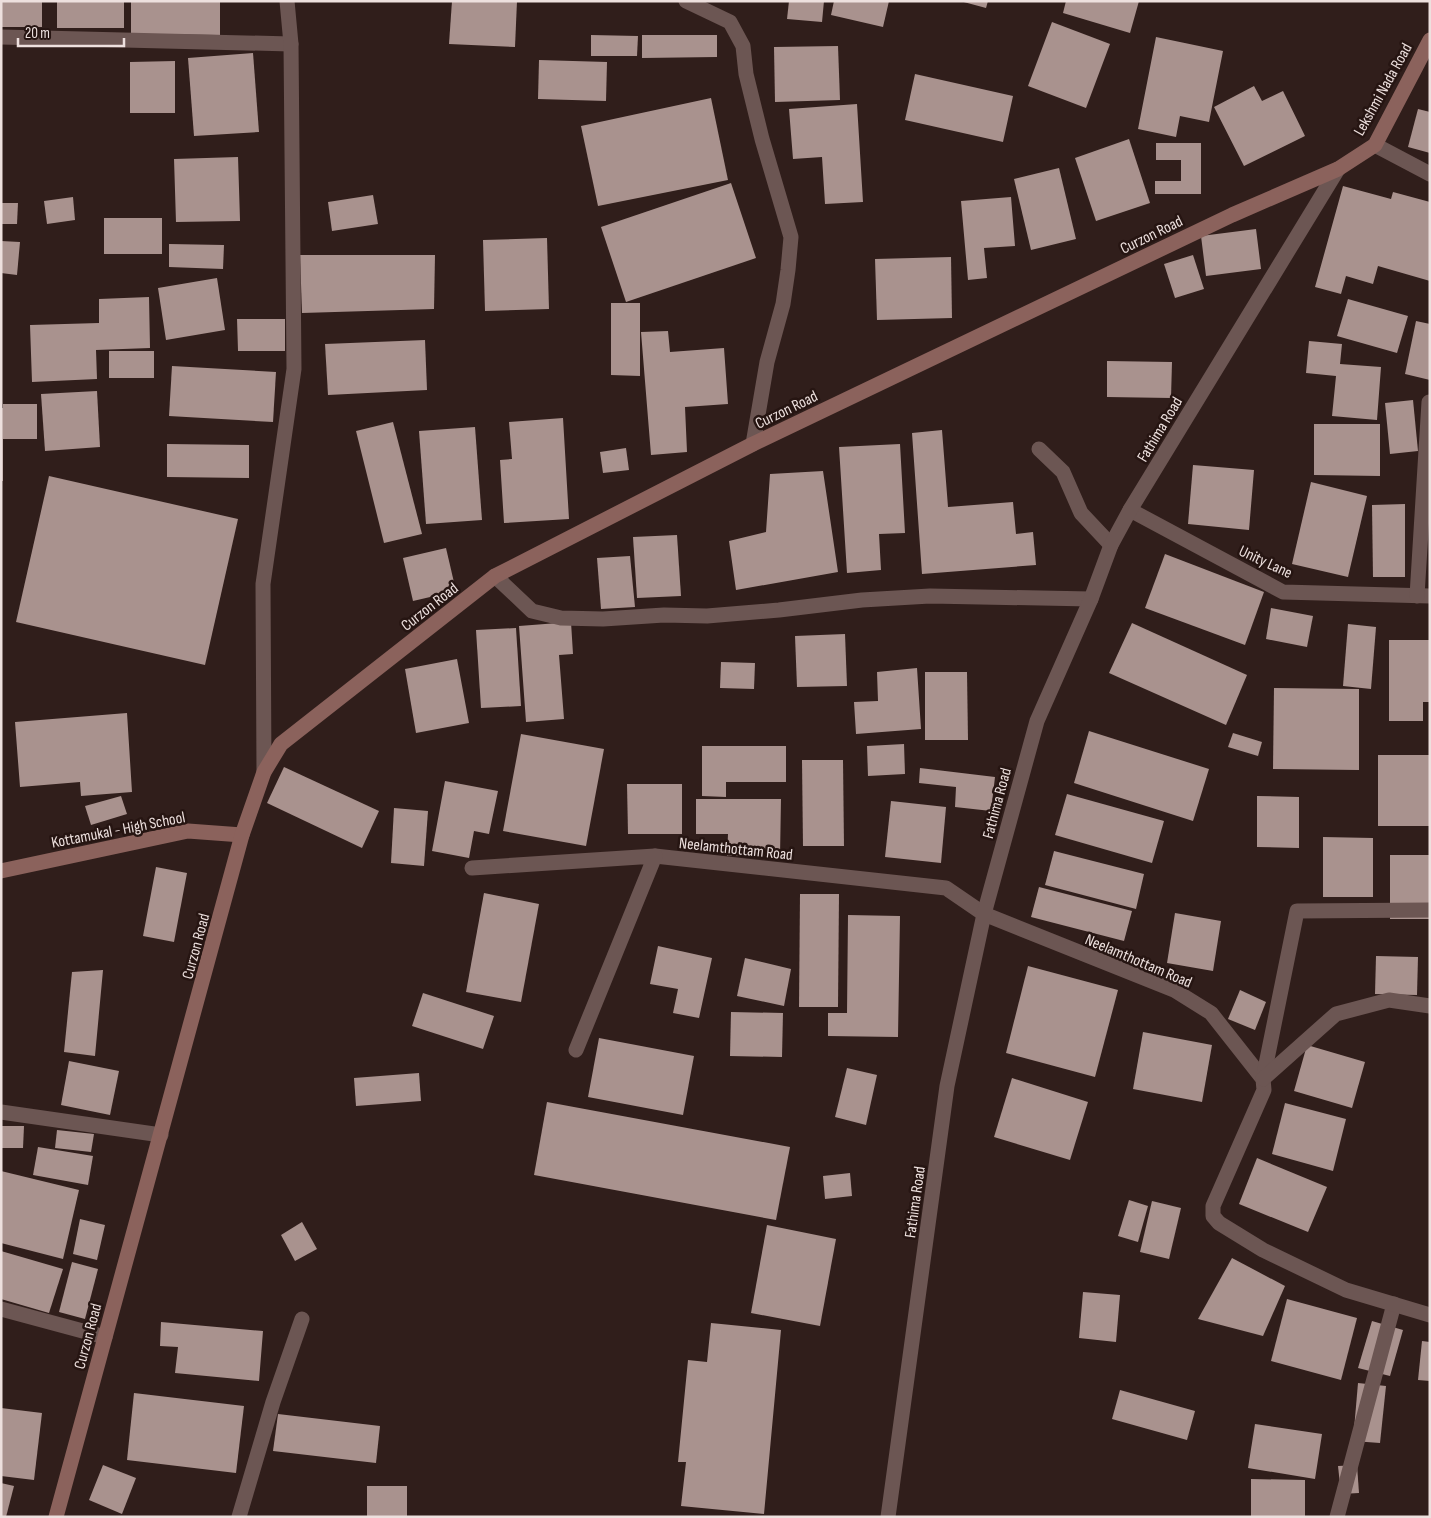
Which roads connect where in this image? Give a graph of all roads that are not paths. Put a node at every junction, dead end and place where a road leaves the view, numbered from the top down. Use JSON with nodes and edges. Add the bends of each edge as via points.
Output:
{"nodes":[{"id":1,"x":287,"y":1,"type":"edge"},
{"id":2,"x":686,"y":1,"type":"edge"},
{"id":3,"x":1,"y":37,"type":"edge"},
{"id":4,"x":1430,"y":40,"type":"edge"},
{"id":5,"x":291,"y":44,"type":"junction"},
{"id":6,"x":1374,"y":145,"type":"junction"},
{"id":7,"x":1338,"y":170,"type":"junction"},
{"id":8,"x":1430,"y":174,"type":"edge"},
{"id":9,"x":1429,"y":402,"type":"edge"},
{"id":10,"x":753,"y":444,"type":"junction"},
{"id":11,"x":1038,"y":449,"type":"dead end"},
{"id":12,"x":1130,"y":510,"type":"junction"},
{"id":13,"x":1111,"y":545,"type":"junction"},
{"id":14,"x":495,"y":576,"type":"junction"},
{"id":15,"x":1423,"y":596,"type":"edge"},
{"id":16,"x":1091,"y":599,"type":"junction"},
{"id":17,"x":264,"y":772,"type":"junction"},
{"id":18,"x":242,"y":835,"type":"junction"},
{"id":19,"x":655,"y":856,"type":"junction"},
{"id":20,"x":472,"y":868,"type":"dead end"},
{"id":21,"x":1,"y":871,"type":"edge"},
{"id":22,"x":1430,"y":910,"type":"edge"},
{"id":23,"x":984,"y":914,"type":"junction"},
{"id":24,"x":1430,"y":1006,"type":"edge"},
{"id":25,"x":576,"y":1050,"type":"dead end"},
{"id":26,"x":1263,"y":1079,"type":"junction"},
{"id":27,"x":1,"y":1112,"type":"edge"},
{"id":28,"x":161,"y":1135,"type":"junction"},
{"id":29,"x":1394,"y":1304,"type":"junction"},
{"id":30,"x":1,"y":1309,"type":"edge"},
{"id":31,"x":1430,"y":1315,"type":"edge"},
{"id":32,"x":302,"y":1319,"type":"dead end"},
{"id":33,"x":106,"y":1337,"type":"junction"},
{"id":34,"x":56,"y":1517,"type":"edge"},
{"id":35,"x":239,"y":1517,"type":"edge"},
{"id":36,"x":888,"y":1517,"type":"edge"},
{"id":37,"x":1337,"y":1517,"type":"edge"}],
"edges":[{"from":1,"to":5,"type":"street"},
{"from":2,"to":10,"type":"street","via":[[730,22],[743,46],[746,74],[762,139],[791,237],[783,304],[767,362]]},
{"from":3,"to":5,"type":"street"},
{"from":4,"to":6,"type":"main road","name":"Lekshmi Nada Road"},
{"from":5,"to":17,"type":"street","via":[[294,370],[263,584]]},
{"from":6,"to":7,"type":"main road","name":"Lekshmi Nada Road"},
{"from":6,"to":8,"type":"street"},
{"from":7,"to":10,"type":"main road","name":"Curzon Road","via":[[1232,215]]},
{"from":7,"to":12,"type":"street","name":"Fathima Road"},
{"from":9,"to":15,"type":"street"},
{"from":10,"to":14,"type":"main road","name":"Curzon Road"},
{"from":11,"to":13,"type":"street","via":[[1063,472],[1081,513]]},
{"from":12,"to":13,"type":"street","name":"Fathima Road"},
{"from":12,"to":15,"type":"street","name":"Unity Lane","via":[[1283,592]]},
{"from":13,"to":16,"type":"street","name":"Fathima Road"},
{"from":14,"to":16,"type":"street","via":[[532,611],[561,618],[706,616],[930,596]]},
{"from":14,"to":17,"type":"main road","name":"Curzon Road","via":[[281,744]]},
{"from":16,"to":23,"type":"street","name":"Fathima Road","via":[[1037,721]]},
{"from":17,"to":18,"type":"main road","name":"Curzon Road"},
{"from":18,"to":21,"type":"main road","name":"Kottamukal - High School","via":[[188,831]]},
{"from":18,"to":28,"type":"main road","name":"Curzon Road"},
{"from":19,"to":20,"type":"street","name":"Neelamthottam Road"},
{"from":19,"to":23,"type":"street","name":"Neelamthottam Road","via":[[946,888]]},
{"from":19,"to":25,"type":"street"},
{"from":22,"to":26,"type":"street","via":[[1297,910]]},
{"from":23,"to":26,"type":"street","name":"Neelamthottam Road","via":[[1174,990],[1211,1014]]},
{"from":23,"to":36,"type":"street","name":"Fathima Road","via":[[947,1086]]},
{"from":24,"to":26,"type":"street","via":[[1388,1000],[1336,1014]]},
{"from":26,"to":29,"type":"street","via":[[1264,1090],[1213,1206],[1213,1216],[1219,1224],[1263,1250],[1346,1290]]},
{"from":27,"to":28,"type":"street"},
{"from":28,"to":33,"type":"main road","name":"Curzon Road"},
{"from":29,"to":31,"type":"street"},
{"from":29,"to":37,"type":"street"},
{"from":30,"to":33,"type":"street"},
{"from":32,"to":35,"type":"street"},
{"from":33,"to":34,"type":"main road","name":"Curzon Road"}]}
